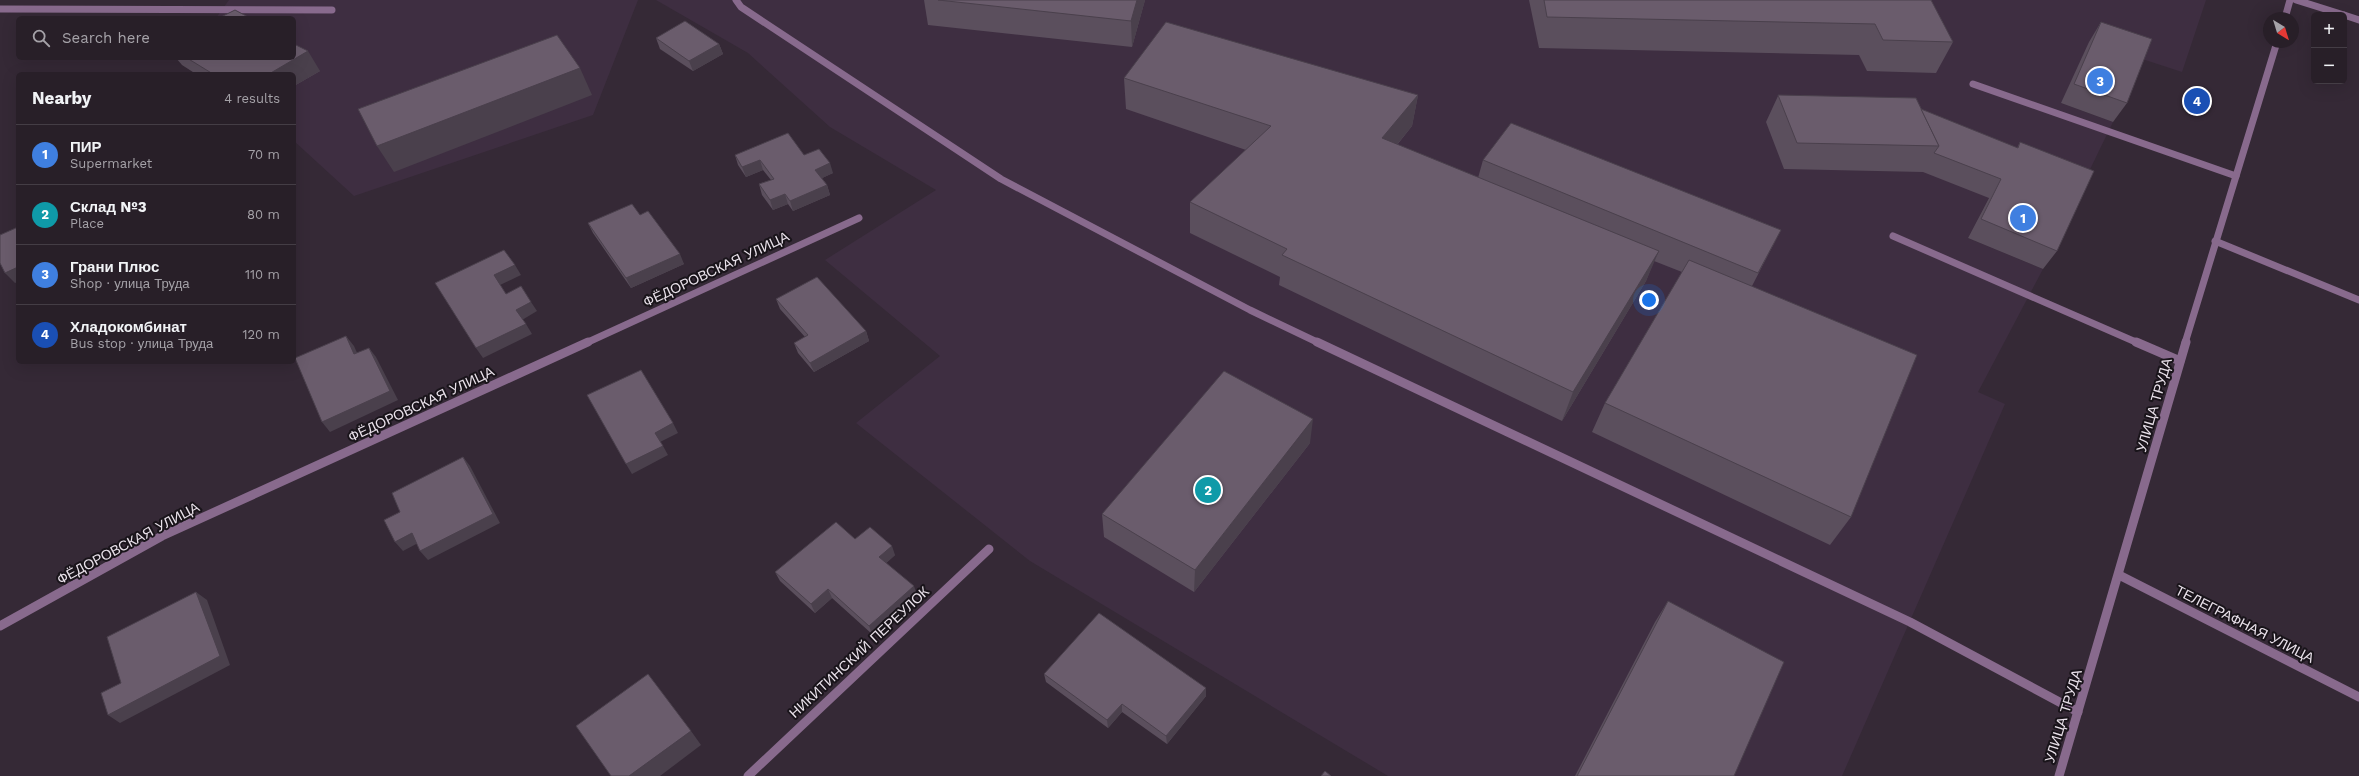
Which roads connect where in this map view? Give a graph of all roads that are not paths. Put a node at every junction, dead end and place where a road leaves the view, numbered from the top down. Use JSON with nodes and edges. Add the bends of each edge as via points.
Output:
{"nodes":[{"id":1,"x":736,"y":0,"type":"edge"},
{"id":2,"x":2290,"y":0,"type":"edge"},
{"id":3,"x":2296,"y":0,"type":"edge"},
{"id":4,"x":0,"y":9,"type":"edge"},
{"id":5,"x":332,"y":10,"type":"dead end"},
{"id":6,"x":2287,"y":12,"type":"edge"},
{"id":7,"x":2334,"y":12,"type":"edge"},
{"id":8,"x":2347,"y":16,"type":"edge"},
{"id":9,"x":2359,"y":20,"type":"edge"},
{"id":10,"x":2275,"y":48,"type":"edge"},
{"id":11,"x":1973,"y":84,"type":"dead end"},
{"id":12,"x":2236,"y":176,"type":"junction"},
{"id":13,"x":859,"y":218,"type":"dead end"},
{"id":14,"x":1893,"y":236,"type":"dead end"},
{"id":15,"x":2215,"y":241,"type":"junction"},
{"id":16,"x":2359,"y":300,"type":"edge"},
{"id":17,"x":2180,"y":361,"type":"junction"},
{"id":18,"x":989,"y":549,"type":"dead end"},
{"id":19,"x":2119,"y":575,"type":"junction"},
{"id":20,"x":0,"y":626,"type":"edge"},
{"id":21,"x":2359,"y":697,"type":"edge"},
{"id":22,"x":2078,"y":712,"type":"junction"},
{"id":23,"x":748,"y":776,"type":"edge"},
{"id":24,"x":2059,"y":776,"type":"edge"}],
"edges":[{"from":1,"to":22,"type":"street","via":[[741,7],[1001,179],[1250,310],[1910,622]]},
{"from":2,"to":6,"type":"street"},
{"from":3,"to":7,"type":"street"},
{"from":4,"to":5,"type":"street"},
{"from":8,"to":9,"type":"street"},
{"from":10,"to":12,"type":"street","name":"УЛИЦА ТРУДА"},
{"from":11,"to":12,"type":"street"},
{"from":12,"to":15,"type":"street","name":"УЛИЦА ТРУДА"},
{"from":13,"to":20,"type":"street","name":"ФЁДОРОВСКАЯ УЛИЦА","via":[[162,536]]},
{"from":14,"to":17,"type":"street"},
{"from":15,"to":16,"type":"street"},
{"from":15,"to":17,"type":"street","name":"УЛИЦА ТРУДА"},
{"from":17,"to":19,"type":"street","name":"УЛИЦА ТРУДА"},
{"from":18,"to":23,"type":"street","name":"НИКИТИНСКИЙ ПЕРЕУЛОК"},
{"from":19,"to":21,"type":"street","name":"ТЕЛЕГРАФНАЯ УЛИЦА"},
{"from":19,"to":22,"type":"street","name":"УЛИЦА ТРУДА"},
{"from":22,"to":24,"type":"street","name":"УЛИЦА ТРУДА"}]}
